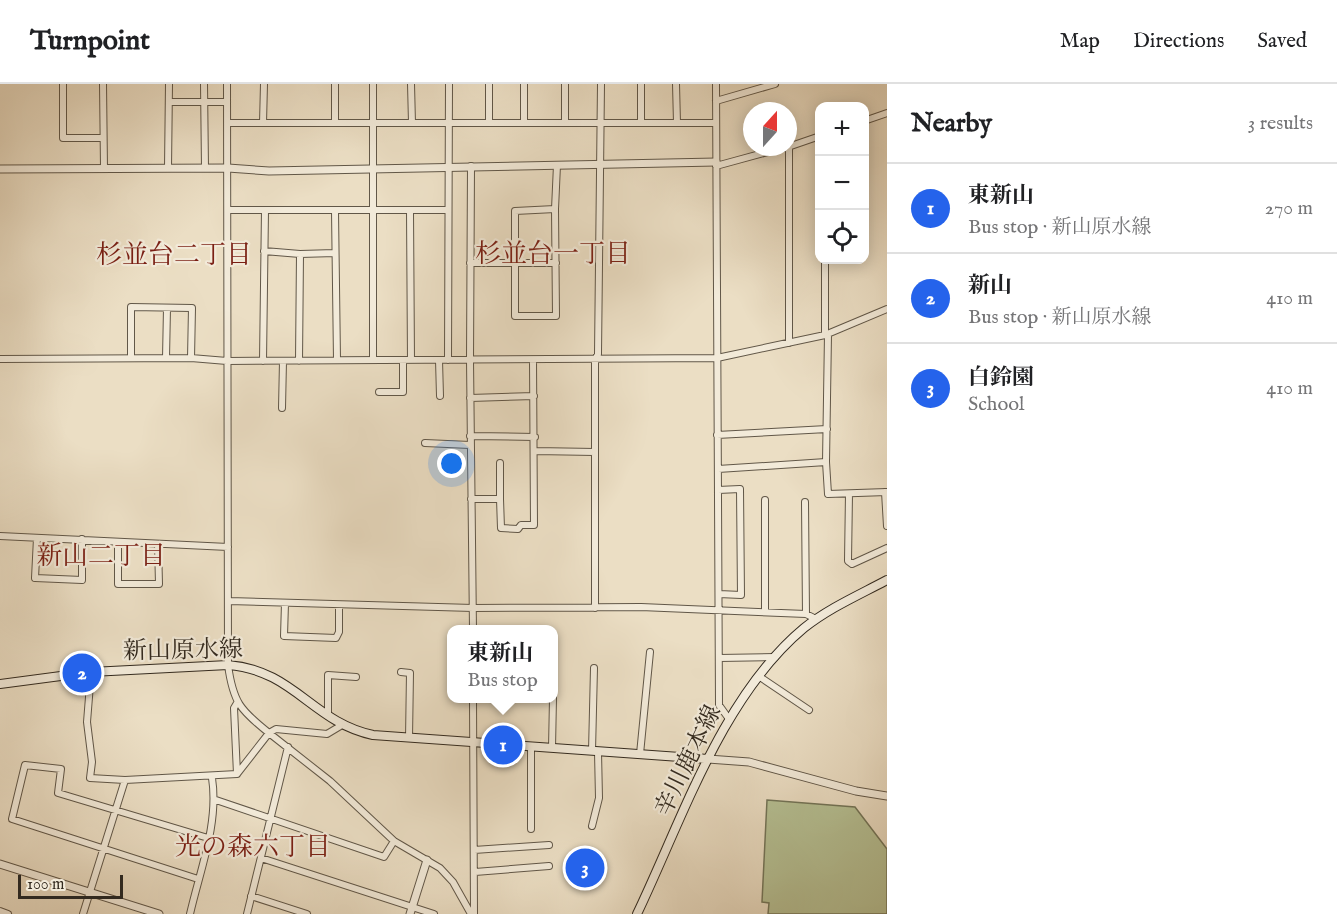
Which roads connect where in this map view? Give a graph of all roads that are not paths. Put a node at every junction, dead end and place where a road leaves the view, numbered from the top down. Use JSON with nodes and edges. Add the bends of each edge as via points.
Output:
{"nodes":[{"id":1,"x":63,"y":84,"type":"edge"},
{"id":2,"x":103,"y":84,"type":"edge"},
{"id":3,"x":168,"y":84,"type":"edge"},
{"id":4,"x":204,"y":84,"type":"edge"},
{"id":5,"x":227,"y":84,"type":"edge"},
{"id":6,"x":264,"y":84,"type":"edge"},
{"id":7,"x":335,"y":84,"type":"edge"},
{"id":8,"x":373,"y":84,"type":"edge"},
{"id":9,"x":411,"y":84,"type":"edge"},
{"id":10,"x":449,"y":84,"type":"edge"},
{"id":11,"x":489,"y":84,"type":"edge"},
{"id":12,"x":524,"y":84,"type":"edge"},
{"id":13,"x":565,"y":84,"type":"edge"},
{"id":14,"x":601,"y":84,"type":"edge"},
{"id":15,"x":641,"y":84,"type":"edge"},
{"id":16,"x":676,"y":84,"type":"edge"},
{"id":17,"x":716,"y":84,"type":"edge"},
{"id":18,"x":775,"y":84,"type":"edge"},
{"id":19,"x":204,"y":101,"type":"junction"},
{"id":20,"x":716,"y":101,"type":"junction"},
{"id":21,"x":169,"y":102,"type":"junction"},
{"id":22,"x":227,"y":102,"type":"junction"},
{"id":23,"x":887,"y":113,"type":"edge"},
{"id":24,"x":869,"y":119,"type":"edge"},
{"id":25,"x":227,"y":123,"type":"junction"},
{"id":26,"x":262,"y":123,"type":"junction"},
{"id":27,"x":335,"y":123,"type":"junction"},
{"id":28,"x":372,"y":123,"type":"junction"},
{"id":29,"x":412,"y":123,"type":"junction"},
{"id":30,"x":449,"y":123,"type":"junction"},
{"id":31,"x":489,"y":123,"type":"junction"},
{"id":32,"x":524,"y":123,"type":"junction"},
{"id":33,"x":565,"y":123,"type":"junction"},
{"id":34,"x":601,"y":123,"type":"junction"},
{"id":35,"x":641,"y":123,"type":"junction"},
{"id":36,"x":677,"y":123,"type":"junction"},
{"id":37,"x":716,"y":123,"type":"junction"},
{"id":38,"x":815,"y":137,"type":"edge"},
{"id":39,"x":103,"y":138,"type":"junction"},
{"id":40,"x":797,"y":144,"type":"edge"},
{"id":41,"x":750,"y":156,"type":"edge"},
{"id":42,"x":788,"y":156,"type":"edge"},
{"id":43,"x":600,"y":162,"type":"junction"},
{"id":44,"x":716,"y":164,"type":"junction"},
{"id":45,"x":557,"y":165,"type":"junction"},
{"id":46,"x":448,"y":166,"type":"junction"},
{"id":47,"x":471,"y":166,"type":"junction"},
{"id":48,"x":104,"y":168,"type":"junction"},
{"id":49,"x":168,"y":168,"type":"junction"},
{"id":50,"x":205,"y":168,"type":"junction"},
{"id":51,"x":228,"y":168,"type":"junction"},
{"id":52,"x":373,"y":168,"type":"junction"},
{"id":53,"x":0,"y":169,"type":"edge"},
{"id":54,"x":555,"y":209,"type":"junction"},
{"id":55,"x":229,"y":210,"type":"junction"},
{"id":56,"x":264,"y":210,"type":"junction"},
{"id":57,"x":448,"y":210,"type":"junction"},
{"id":58,"x":335,"y":211,"type":"junction"},
{"id":59,"x":372,"y":211,"type":"junction"},
{"id":60,"x":410,"y":211,"type":"junction"},
{"id":61,"x":264,"y":251,"type":"junction"},
{"id":62,"x":335,"y":253,"type":"junction"},
{"id":63,"x":300,"y":254,"type":"junction"},
{"id":64,"x":470,"y":263,"type":"junction"},
{"id":65,"x":556,"y":263,"type":"junction"},
{"id":66,"x":515,"y":264,"type":"junction"},
{"id":67,"x":825,"y":264,"type":"edge"},
{"id":68,"x":167,"y":308,"type":"junction"},
{"id":69,"x":887,"y":309,"type":"edge"},
{"id":70,"x":827,"y":334,"type":"junction"},
{"id":71,"x":789,"y":343,"type":"junction"},
{"id":72,"x":131,"y":358,"type":"junction"},
{"id":73,"x":166,"y":358,"type":"junction"},
{"id":74,"x":191,"y":358,"type":"junction"},
{"id":75,"x":717,"y":358,"type":"junction"},
{"id":76,"x":0,"y":359,"type":"edge"},
{"id":77,"x":337,"y":360,"type":"junction"},
{"id":78,"x":373,"y":360,"type":"junction"},
{"id":79,"x":407,"y":360,"type":"junction"},
{"id":80,"x":439,"y":360,"type":"junction"},
{"id":81,"x":448,"y":360,"type":"junction"},
{"id":82,"x":470,"y":360,"type":"junction"},
{"id":83,"x":533,"y":360,"type":"junction"},
{"id":84,"x":595,"y":360,"type":"junction"},
{"id":85,"x":227,"y":361,"type":"junction"},
{"id":86,"x":262,"y":361,"type":"junction"},
{"id":87,"x":283,"y":361,"type":"junction"},
{"id":88,"x":298,"y":361,"type":"junction"},
{"id":89,"x":378,"y":392,"type":"dead end"},
{"id":90,"x":440,"y":396,"type":"dead end"},
{"id":91,"x":534,"y":396,"type":"junction"},
{"id":92,"x":470,"y":398,"type":"junction"},
{"id":93,"x":282,"y":408,"type":"dead end"},
{"id":94,"x":827,"y":429,"type":"junction"},
{"id":95,"x":717,"y":435,"type":"junction"},
{"id":96,"x":470,"y":436,"type":"junction"},
{"id":97,"x":535,"y":437,"type":"junction"},
{"id":98,"x":425,"y":443,"type":"dead end"},
{"id":99,"x":470,"y":445,"type":"junction"},
{"id":100,"x":535,"y":451,"type":"junction"},
{"id":101,"x":595,"y":452,"type":"junction"},
{"id":102,"x":826,"y":462,"type":"junction"},
{"id":103,"x":500,"y":463,"type":"dead end"},
{"id":104,"x":718,"y":469,"type":"junction"},
{"id":105,"x":718,"y":490,"type":"junction"},
{"id":106,"x":886,"y":492,"type":"edge"},
{"id":107,"x":849,"y":494,"type":"junction"},
{"id":108,"x":471,"y":499,"type":"junction"},
{"id":109,"x":500,"y":499,"type":"junction"},
{"id":110,"x":765,"y":500,"type":"dead end"},
{"id":111,"x":805,"y":502,"type":"dead end"},
{"id":112,"x":887,"y":526,"type":"edge"},
{"id":113,"x":0,"y":536,"type":"edge"},
{"id":114,"x":37,"y":538,"type":"junction"},
{"id":115,"x":82,"y":539,"type":"junction"},
{"id":116,"x":118,"y":543,"type":"junction"},
{"id":117,"x":158,"y":544,"type":"junction"},
{"id":118,"x":228,"y":547,"type":"junction"},
{"id":119,"x":887,"y":548,"type":"edge"},
{"id":120,"x":887,"y":580,"type":"edge"},
{"id":121,"x":719,"y":594,"type":"junction"},
{"id":122,"x":229,"y":602,"type":"junction"},
{"id":123,"x":285,"y":603,"type":"junction"},
{"id":124,"x":339,"y":604,"type":"junction"},
{"id":125,"x":473,"y":608,"type":"junction"},
{"id":126,"x":595,"y":608,"type":"junction"},
{"id":127,"x":719,"y":610,"type":"junction"},
{"id":128,"x":765,"y":612,"type":"junction"},
{"id":129,"x":806,"y":614,"type":"junction"},
{"id":130,"x":816,"y":619,"type":"junction"},
{"id":131,"x":473,"y":625,"type":"edge"},
{"id":132,"x":650,"y":652,"type":"dead end"},
{"id":133,"x":775,"y":657,"type":"junction"},
{"id":134,"x":719,"y":658,"type":"junction"},
{"id":135,"x":228,"y":665,"type":"junction"},
{"id":136,"x":594,"y":668,"type":"dead end"},
{"id":137,"x":91,"y":672,"type":"junction"},
{"id":138,"x":401,"y":672,"type":"dead end"},
{"id":139,"x":356,"y":676,"type":"dead end"},
{"id":140,"x":760,"y":677,"type":"junction"},
{"id":141,"x":0,"y":684,"type":"edge"},
{"id":142,"x":237,"y":703,"type":"junction"},
{"id":143,"x":473,"y":703,"type":"edge"},
{"id":144,"x":553,"y":703,"type":"edge"},
{"id":145,"x":809,"y":710,"type":"dead end"},
{"id":146,"x":328,"y":717,"type":"junction"},
{"id":147,"x":729,"y":718,"type":"junction"},
{"id":148,"x":342,"y":725,"type":"junction"},
{"id":149,"x":269,"y":733,"type":"junction"},
{"id":150,"x":409,"y":738,"type":"junction"},
{"id":151,"x":473,"y":743,"type":"junction"},
{"id":152,"x":288,"y":747,"type":"junction"},
{"id":153,"x":531,"y":747,"type":"junction"},
{"id":154,"x":552,"y":748,"type":"junction"},
{"id":155,"x":595,"y":751,"type":"junction"},
{"id":156,"x":640,"y":754,"type":"junction"},
{"id":157,"x":708,"y":759,"type":"junction"},
{"id":158,"x":237,"y":774,"type":"junction"},
{"id":159,"x":212,"y":778,"type":"junction"},
{"id":160,"x":125,"y":780,"type":"junction"},
{"id":161,"x":887,"y":795,"type":"edge"},
{"id":162,"x":216,"y":800,"type":"junction"},
{"id":163,"x":116,"y":811,"type":"junction"},
{"id":164,"x":270,"y":819,"type":"junction"},
{"id":165,"x":592,"y":826,"type":"dead end"},
{"id":166,"x":531,"y":829,"type":"dead end"},
{"id":167,"x":208,"y":838,"type":"junction"},
{"id":168,"x":394,"y":841,"type":"junction"},
{"id":169,"x":549,"y":845,"type":"dead end"},
{"id":170,"x":104,"y":848,"type":"junction"},
{"id":171,"x":474,"y":850,"type":"junction"},
{"id":172,"x":261,"y":858,"type":"junction"},
{"id":173,"x":427,"y":860,"type":"junction"},
{"id":174,"x":0,"y":864,"type":"edge"},
{"id":175,"x":549,"y":866,"type":"dead end"},
{"id":176,"x":475,"y":872,"type":"junction"},
{"id":177,"x":198,"y":879,"type":"junction"},
{"id":178,"x":91,"y":892,"type":"junction"},
{"id":179,"x":251,"y":896,"type":"junction"},
{"id":180,"x":411,"y":910,"type":"edge"},
{"id":181,"x":0,"y":911,"type":"edge"},
{"id":182,"x":8,"y":914,"type":"edge"},
{"id":183,"x":83,"y":914,"type":"edge"},
{"id":184,"x":159,"y":914,"type":"edge"},
{"id":185,"x":190,"y":914,"type":"edge"},
{"id":186,"x":247,"y":914,"type":"edge"},
{"id":187,"x":307,"y":914,"type":"edge"},
{"id":188,"x":434,"y":914,"type":"edge"},
{"id":189,"x":473,"y":914,"type":"edge"},
{"id":190,"x":637,"y":914,"type":"edge"}],
"edges":[{"from":1,"to":39,"type":"street","via":[[63,138]]},
{"from":2,"to":39,"type":"street"},
{"from":3,"to":21,"type":"street"},
{"from":4,"to":19,"type":"street"},
{"from":5,"to":22,"type":"street"},
{"from":6,"to":26,"type":"street"},
{"from":7,"to":27,"type":"street"},
{"from":8,"to":28,"type":"street"},
{"from":9,"to":29,"type":"street"},
{"from":10,"to":30,"type":"street"},
{"from":11,"to":31,"type":"street"},
{"from":12,"to":32,"type":"street"},
{"from":13,"to":33,"type":"street"},
{"from":14,"to":34,"type":"street"},
{"from":15,"to":35,"type":"street"},
{"from":16,"to":36,"type":"street"},
{"from":17,"to":20,"type":"street"},
{"from":18,"to":20,"type":"street"},
{"from":19,"to":21,"type":"street"},
{"from":19,"to":22,"type":"street"},
{"from":19,"to":50,"type":"street"},
{"from":20,"to":37,"type":"street"},
{"from":21,"to":49,"type":"street"},
{"from":22,"to":25,"type":"street"},
{"from":23,"to":24,"type":"street"},
{"from":25,"to":26,"type":"street"},
{"from":25,"to":51,"type":"street"},
{"from":26,"to":27,"type":"street"},
{"from":27,"to":28,"type":"street"},
{"from":28,"to":29,"type":"street"},
{"from":28,"to":52,"type":"street"},
{"from":29,"to":30,"type":"street"},
{"from":30,"to":31,"type":"street"},
{"from":30,"to":46,"type":"street"},
{"from":31,"to":32,"type":"street"},
{"from":32,"to":33,"type":"street"},
{"from":33,"to":34,"type":"street"},
{"from":34,"to":35,"type":"street"},
{"from":34,"to":43,"type":"street"},
{"from":35,"to":36,"type":"street"},
{"from":36,"to":37,"type":"street"},
{"from":37,"to":44,"type":"street"},
{"from":38,"to":40,"type":"street"},
{"from":39,"to":48,"type":"street"},
{"from":41,"to":44,"type":"street"},
{"from":42,"to":71,"type":"street"},
{"from":43,"to":44,"type":"street"},
{"from":43,"to":45,"type":"street"},
{"from":43,"to":84,"type":"street"},
{"from":44,"to":75,"type":"street"},
{"from":45,"to":47,"type":"street"},
{"from":45,"to":54,"type":"street"},
{"from":46,"to":47,"type":"street"},
{"from":46,"to":52,"type":"street"},
{"from":46,"to":57,"type":"street"},
{"from":47,"to":64,"type":"street"},
{"from":48,"to":49,"type":"street"},
{"from":48,"to":53,"type":"street"},
{"from":49,"to":50,"type":"street"},
{"from":50,"to":51,"type":"street"},
{"from":51,"to":52,"type":"street"},
{"from":51,"to":55,"type":"street"},
{"from":52,"to":59,"type":"street"},
{"from":54,"to":65,"type":"street"},
{"from":54,"to":66,"type":"street","via":[[515,211]]},
{"from":55,"to":56,"type":"street"},
{"from":55,"to":85,"type":"street"},
{"from":56,"to":58,"type":"street"},
{"from":56,"to":61,"type":"street"},
{"from":57,"to":60,"type":"street"},
{"from":57,"to":81,"type":"street"},
{"from":58,"to":59,"type":"street"},
{"from":58,"to":62,"type":"street"},
{"from":59,"to":60,"type":"street"},
{"from":59,"to":78,"type":"street"},
{"from":60,"to":79,"type":"street"},
{"from":61,"to":63,"type":"street"},
{"from":61,"to":86,"type":"street"},
{"from":62,"to":63,"type":"street"},
{"from":62,"to":77,"type":"street"},
{"from":63,"to":88,"type":"street"},
{"from":64,"to":66,"type":"street"},
{"from":64,"to":82,"type":"street"},
{"from":65,"to":66,"type":"street"},
{"from":65,"to":66,"type":"street","via":[[556,316],[515,316]]},
{"from":67,"to":70,"type":"street"},
{"from":68,"to":72,"type":"street","via":[[131,307]]},
{"from":68,"to":73,"type":"street"},
{"from":68,"to":74,"type":"street","via":[[192,308]]},
{"from":69,"to":70,"type":"street"},
{"from":70,"to":71,"type":"street"},
{"from":70,"to":94,"type":"street"},
{"from":71,"to":75,"type":"street"},
{"from":72,"to":73,"type":"street"},
{"from":72,"to":76,"type":"street"},
{"from":73,"to":74,"type":"street"},
{"from":74,"to":85,"type":"street"},
{"from":75,"to":84,"type":"street"},
{"from":75,"to":95,"type":"street"},
{"from":77,"to":78,"type":"street"},
{"from":77,"to":88,"type":"street"},
{"from":78,"to":79,"type":"street"},
{"from":79,"to":80,"type":"street"},
{"from":79,"to":89,"type":"street","via":[[403,392]]},
{"from":80,"to":81,"type":"street"},
{"from":80,"to":90,"type":"street"},
{"from":81,"to":82,"type":"street"},
{"from":82,"to":83,"type":"street"},
{"from":82,"to":92,"type":"street"},
{"from":83,"to":84,"type":"street"},
{"from":83,"to":91,"type":"street"},
{"from":84,"to":101,"type":"street"},
{"from":85,"to":86,"type":"street"},
{"from":85,"to":118,"type":"street"},
{"from":86,"to":87,"type":"street"},
{"from":87,"to":88,"type":"street"},
{"from":87,"to":93,"type":"street"},
{"from":91,"to":92,"type":"street"},
{"from":91,"to":97,"type":"street"},
{"from":92,"to":96,"type":"street"},
{"from":94,"to":95,"type":"street"},
{"from":94,"to":102,"type":"street"},
{"from":95,"to":104,"type":"street"},
{"from":96,"to":97,"type":"street"},
{"from":96,"to":99,"type":"street"},
{"from":97,"to":100,"type":"street"},
{"from":98,"to":99,"type":"street"},
{"from":99,"to":108,"type":"street"},
{"from":100,"to":101,"type":"street"},
{"from":100,"to":109,"type":"street","via":[[534,525],[501,528]]},
{"from":101,"to":126,"type":"street"},
{"from":102,"to":104,"type":"street"},
{"from":102,"to":107,"type":"street","via":[[828,494]]},
{"from":103,"to":109,"type":"street"},
{"from":104,"to":105,"type":"street"},
{"from":105,"to":121,"type":"street"},
{"from":105,"to":121,"type":"street","via":[[740,489],[741,583],[741,595]]},
{"from":106,"to":107,"type":"street"},
{"from":106,"to":112,"type":"street"},
{"from":107,"to":119,"type":"street","via":[[848,561],[852,564]]},
{"from":108,"to":109,"type":"street"},
{"from":108,"to":125,"type":"street"},
{"from":110,"to":128,"type":"street"},
{"from":111,"to":129,"type":"street"},
{"from":113,"to":114,"type":"street"},
{"from":114,"to":115,"type":"street"},
{"from":114,"to":115,"type":"street","via":[[35,578],[82,580]]},
{"from":115,"to":116,"type":"street"},
{"from":116,"to":117,"type":"street"},
{"from":116,"to":117,"type":"street","via":[[118,584],[159,584]]},
{"from":117,"to":118,"type":"street"},
{"from":118,"to":122,"type":"street"},
{"from":120,"to":130,"type":"main road","name":"辛川鹿本線"},
{"from":121,"to":127,"type":"street"},
{"from":122,"to":123,"type":"street"},
{"from":122,"to":135,"type":"street"},
{"from":123,"to":124,"type":"street"},
{"from":123,"to":124,"type":"street","via":[[284,636],[336,638]]},
{"from":124,"to":125,"type":"street"},
{"from":125,"to":126,"type":"street"},
{"from":125,"to":131,"type":"street"},
{"from":126,"to":127,"type":"street"},
{"from":127,"to":128,"type":"street"},
{"from":127,"to":134,"type":"street"},
{"from":128,"to":129,"type":"street"},
{"from":129,"to":130,"type":"street"},
{"from":130,"to":133,"type":"main road","name":"辛川鹿本線"},
{"from":132,"to":156,"type":"street"},
{"from":133,"to":134,"type":"street"},
{"from":133,"to":140,"type":"main road","name":"辛川鹿本線"},
{"from":134,"to":147,"type":"street","via":[[719,705]]},
{"from":135,"to":137,"type":"main road","name":"新山原水線"},
{"from":135,"to":142,"type":"street"},
{"from":135,"to":146,"type":"main road","name":"新山原水線","via":[[268,674]]},
{"from":136,"to":155,"type":"street"},
{"from":137,"to":141,"type":"main road","name":"新山原水線"},
{"from":137,"to":160,"type":"street","via":[[87,722],[90,778]]},
{"from":138,"to":150,"type":"street","via":[[410,673]]},
{"from":139,"to":146,"type":"street","via":[[328,675]]},
{"from":140,"to":145,"type":"street"},
{"from":140,"to":147,"type":"main road","name":"辛川鹿本線"},
{"from":142,"to":149,"type":"street"},
{"from":142,"to":158,"type":"street"},
{"from":143,"to":151,"type":"street"},
{"from":144,"to":154,"type":"street"},
{"from":146,"to":148,"type":"main road","name":"新山原水線"},
{"from":147,"to":157,"type":"main road","name":"辛川鹿本線"},
{"from":148,"to":149,"type":"street","via":[[327,734],[276,729]]},
{"from":148,"to":150,"type":"main road","name":"新山原水線","via":[[373,735]]},
{"from":149,"to":152,"type":"street"},
{"from":149,"to":158,"type":"street"},
{"from":150,"to":151,"type":"main road","name":"新山原水線"},
{"from":151,"to":153,"type":"main road","name":"新山原水線"},
{"from":151,"to":171,"type":"street"},
{"from":152,"to":164,"type":"street"},
{"from":152,"to":168,"type":"street"},
{"from":153,"to":154,"type":"main road","name":"新山原水線"},
{"from":153,"to":166,"type":"street"},
{"from":154,"to":155,"type":"main road","name":"新山原水線"},
{"from":155,"to":156,"type":"main road","name":"新山原水線"},
{"from":155,"to":165,"type":"street","via":[[598,798]]},
{"from":156,"to":157,"type":"main road","name":"新山原水線"},
{"from":157,"to":161,"type":"street","via":[[749,762],[856,791]]},
{"from":157,"to":190,"type":"main road","name":"辛川鹿本線"},
{"from":158,"to":159,"type":"street"},
{"from":159,"to":160,"type":"street"},
{"from":159,"to":162,"type":"street"},
{"from":160,"to":163,"type":"street"},
{"from":162,"to":164,"type":"street"},
{"from":162,"to":167,"type":"street"},
{"from":163,"to":167,"type":"street"},
{"from":163,"to":170,"type":"street"},
{"from":163,"to":170,"type":"street","via":[[58,793],[61,770],[25,765],[12,819]]},
{"from":164,"to":168,"type":"street","via":[[384,857]]},
{"from":164,"to":172,"type":"street"},
{"from":167,"to":177,"type":"street"},
{"from":168,"to":173,"type":"street"},
{"from":169,"to":171,"type":"street"},
{"from":170,"to":177,"type":"street"},
{"from":170,"to":178,"type":"street"},
{"from":171,"to":176,"type":"street"},
{"from":172,"to":179,"type":"street"},
{"from":172,"to":180,"type":"street"},
{"from":173,"to":180,"type":"street"},
{"from":173,"to":189,"type":"street","via":[[453,882]]},
{"from":174,"to":178,"type":"street"},
{"from":175,"to":176,"type":"street"},
{"from":176,"to":189,"type":"street"},
{"from":177,"to":185,"type":"street"},
{"from":178,"to":183,"type":"street"},
{"from":178,"to":184,"type":"street"},
{"from":179,"to":186,"type":"street"},
{"from":179,"to":187,"type":"street"},
{"from":180,"to":188,"type":"street"},
{"from":181,"to":182,"type":"street"}]}
